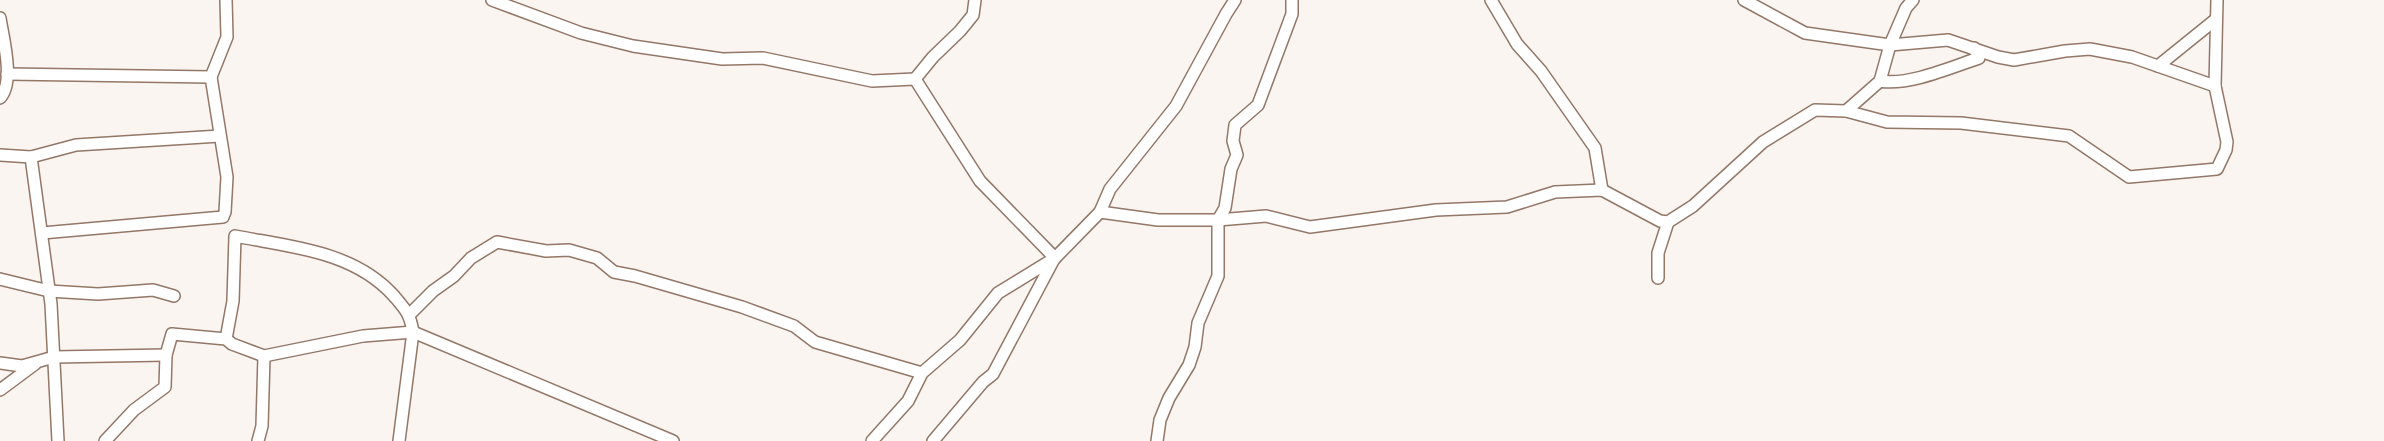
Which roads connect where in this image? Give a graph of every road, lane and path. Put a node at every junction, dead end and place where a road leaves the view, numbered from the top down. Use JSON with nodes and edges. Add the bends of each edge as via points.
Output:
{"nodes":[{"id":1,"x":226,"y":0,"type":"edge"},
{"id":2,"x":492,"y":0,"type":"edge"},
{"id":3,"x":975,"y":0,"type":"edge"},
{"id":4,"x":1235,"y":0,"type":"edge"},
{"id":5,"x":1292,"y":0,"type":"edge"},
{"id":6,"x":1491,"y":0,"type":"edge"},
{"id":7,"x":1744,"y":0,"type":"edge"},
{"id":8,"x":1913,"y":0,"type":"edge"},
{"id":9,"x":2218,"y":0,"type":"edge"},
{"id":10,"x":0,"y":18,"type":"edge"},
{"id":11,"x":2215,"y":20,"type":"junction"},
{"id":12,"x":1890,"y":46,"type":"junction"},
{"id":13,"x":1974,"y":48,"type":"junction"},
{"id":14,"x":3,"y":57,"type":"edge"},
{"id":15,"x":2158,"y":66,"type":"junction"},
{"id":16,"x":7,"y":74,"type":"junction"},
{"id":17,"x":211,"y":77,"type":"junction"},
{"id":18,"x":915,"y":79,"type":"junction"},
{"id":19,"x":1880,"y":81,"type":"junction"},
{"id":20,"x":2215,"y":86,"type":"junction"},
{"id":21,"x":0,"y":98,"type":"edge"},
{"id":22,"x":1846,"y":111,"type":"junction"},
{"id":23,"x":220,"y":136,"type":"junction"},
{"id":24,"x":0,"y":155,"type":"edge"},
{"id":25,"x":31,"y":157,"type":"junction"},
{"id":26,"x":1602,"y":190,"type":"junction"},
{"id":27,"x":1100,"y":212,"type":"junction"},
{"id":28,"x":1218,"y":220,"type":"junction"},
{"id":29,"x":1668,"y":222,"type":"junction"},
{"id":30,"x":42,"y":233,"type":"junction"},
{"id":31,"x":1055,"y":258,"type":"junction"},
{"id":32,"x":1658,"y":278,"type":"dead end"},
{"id":33,"x":0,"y":279,"type":"edge"},
{"id":34,"x":49,"y":291,"type":"junction"},
{"id":35,"x":174,"y":296,"type":"dead end"},
{"id":36,"x":410,"y":314,"type":"junction"},
{"id":37,"x":413,"y":332,"type":"junction"},
{"id":38,"x":226,"y":339,"type":"junction"},
{"id":39,"x":166,"y":355,"type":"junction"},
{"id":40,"x":264,"y":356,"type":"junction"},
{"id":41,"x":54,"y":357,"type":"junction"},
{"id":42,"x":40,"y":361,"type":"junction"},
{"id":43,"x":0,"y":364,"type":"edge"},
{"id":44,"x":922,"y":373,"type":"junction"},
{"id":45,"x":0,"y":390,"type":"edge"},
{"id":46,"x":58,"y":441,"type":"edge"},
{"id":47,"x":105,"y":441,"type":"edge"},
{"id":48,"x":258,"y":441,"type":"edge"},
{"id":49,"x":399,"y":441,"type":"edge"},
{"id":50,"x":673,"y":441,"type":"edge"},
{"id":51,"x":872,"y":441,"type":"edge"},
{"id":52,"x":933,"y":441,"type":"edge"},
{"id":53,"x":1157,"y":441,"type":"edge"}],
"edges":[{"from":1,"to":17,"type":"street","via":[[227,37]]},
{"from":2,"to":18,"type":"street","via":[[581,33],[634,46],[722,59],[763,58],[872,80]]},
{"from":3,"to":18,"type":"street","via":[[973,15]]},
{"from":4,"to":27,"type":"street","via":[[1176,106],[1110,189]]},
{"from":5,"to":28,"type":"street","via":[[1292,14],[1258,104],[1234,125],[1237,155],[1231,169],[1225,208]]},
{"from":6,"to":26,"type":"street","via":[[1517,44],[1542,70],[1595,148]]},
{"from":7,"to":12,"type":"street","via":[[1805,33]]},
{"from":8,"to":12,"type":"street","via":[[1906,8]]},
{"from":9,"to":11,"type":"street"},
{"from":10,"to":14,"type":"street"},
{"from":11,"to":15,"type":"street"},
{"from":11,"to":20,"type":"street"},
{"from":12,"to":13,"type":"street","via":[[1948,40]]},
{"from":12,"to":19,"type":"street"},
{"from":13,"to":15,"type":"street","via":[[2014,60],[2090,48]]},
{"from":13,"to":19,"type":"street","via":[[1979,58],[1917,77]]},
{"from":14,"to":16,"type":"street"},
{"from":15,"to":20,"type":"street"},
{"from":16,"to":17,"type":"street"},
{"from":16,"to":21,"type":"street"},
{"from":17,"to":23,"type":"street"},
{"from":18,"to":31,"type":"street","via":[[980,181]]},
{"from":19,"to":22,"type":"street"},
{"from":20,"to":22,"type":"street","via":[[2227,142],[2217,170],[2130,177],[2069,136],[1961,123],[1887,122]]},
{"from":22,"to":29,"type":"street","via":[[1815,110],[1763,142],[1693,206]]},
{"from":23,"to":25,"type":"street","via":[[76,145]]},
{"from":23,"to":30,"type":"street","via":[[227,177],[222,217]]},
{"from":24,"to":25,"type":"street"},
{"from":25,"to":30,"type":"street"},
{"from":26,"to":28,"type":"street","via":[[1554,192],[1507,207],[1436,210],[1310,227],[1266,216]]},
{"from":26,"to":29,"type":"street","via":[[1660,221]]},
{"from":27,"to":28,"type":"street","via":[[1158,220]]},
{"from":27,"to":31,"type":"street"},
{"from":28,"to":53,"type":"street","via":[[1218,276],[1198,323],[1189,365],[1160,420]]},
{"from":29,"to":32,"type":"street","via":[[1658,253]]},
{"from":30,"to":34,"type":"street"},
{"from":31,"to":44,"type":"street","via":[[998,293],[960,340]]},
{"from":31,"to":52,"type":"street","via":[[993,374]]},
{"from":33,"to":34,"type":"street"},
{"from":34,"to":35,"type":"street","via":[[98,294],[153,290]]},
{"from":34,"to":41,"type":"street"},
{"from":36,"to":37,"type":"street"},
{"from":36,"to":38,"type":"street","via":[[384,284],[360,267],[319,252],[235,236],[233,302]]},
{"from":36,"to":44,"type":"street","via":[[471,258],[497,242],[546,251],[569,250],[597,258],[614,272],[742,307],[794,326],[815,342]]},
{"from":37,"to":40,"type":"street","via":[[363,336]]},
{"from":37,"to":49,"type":"street"},
{"from":37,"to":50,"type":"street"},
{"from":38,"to":39,"type":"street","via":[[172,334]]},
{"from":38,"to":40,"type":"street"},
{"from":39,"to":41,"type":"street"},
{"from":39,"to":47,"type":"street","via":[[165,387],[134,410]]},
{"from":40,"to":48,"type":"street","via":[[262,426]]},
{"from":41,"to":42,"type":"street"},
{"from":41,"to":46,"type":"street"},
{"from":42,"to":43,"type":"street","via":[[22,366]]},
{"from":42,"to":45,"type":"street"},
{"from":44,"to":51,"type":"street","via":[[908,401]]}]}
